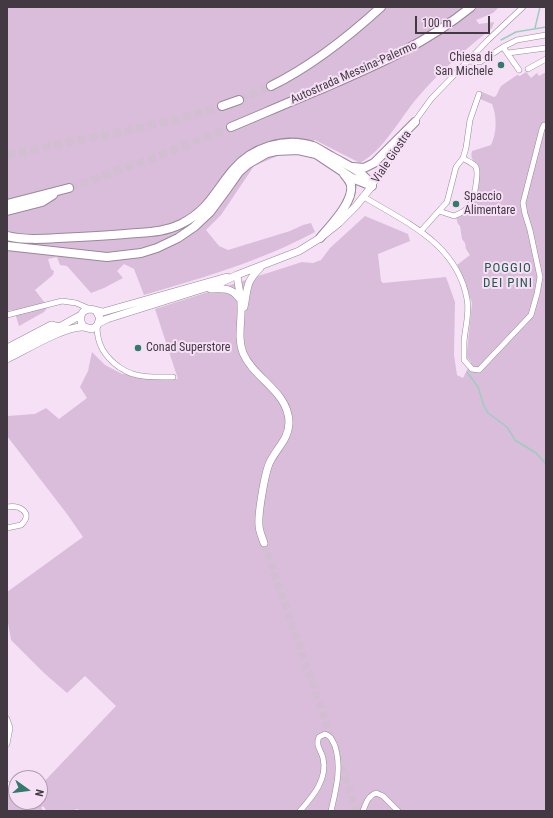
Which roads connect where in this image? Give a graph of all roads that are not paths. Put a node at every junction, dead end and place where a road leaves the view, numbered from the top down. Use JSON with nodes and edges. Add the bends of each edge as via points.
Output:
{"nodes":[{"id":1,"x":381,"y":7,"type":"edge"},
{"id":2,"x":471,"y":7,"type":"edge"},
{"id":3,"x":523,"y":7,"type":"edge"},
{"id":4,"x":546,"y":35,"type":"edge"},
{"id":5,"x":503,"y":47,"type":"junction"},
{"id":6,"x":545,"y":48,"type":"edge"},
{"id":7,"x":508,"y":53,"type":"junction"},
{"id":8,"x":546,"y":59,"type":"edge"},
{"id":9,"x":469,"y":60,"type":"junction"},
{"id":10,"x":528,"y":69,"type":"dead end"},
{"id":11,"x":519,"y":70,"type":"dead end"},
{"id":12,"x":271,"y":86,"type":"tunnel mouth"},
{"id":13,"x":479,"y":94,"type":"dead end"},
{"id":14,"x":239,"y":100,"type":"tunnel mouth"},
{"id":15,"x":222,"y":106,"type":"tunnel mouth"},
{"id":16,"x":414,"y":122,"type":"junction"},
{"id":17,"x":546,"y":126,"type":"edge"},
{"id":18,"x":230,"y":127,"type":"tunnel mouth"},
{"id":19,"x":463,"y":158,"type":"junction"},
{"id":20,"x":345,"y":169,"type":"junction"},
{"id":21,"x":372,"y":186,"type":"junction"},
{"id":22,"x":224,"y":187,"type":"junction"},
{"id":23,"x":66,"y":189,"type":"tunnel mouth"},
{"id":24,"x":364,"y":197,"type":"junction"},
{"id":25,"x":41,"y":199,"type":"junction"},
{"id":26,"x":7,"y":204,"type":"edge"},
{"id":27,"x":7,"y":211,"type":"edge"},
{"id":28,"x":439,"y":212,"type":"junction"},
{"id":29,"x":421,"y":231,"type":"junction"},
{"id":30,"x":7,"y":236,"type":"edge"},
{"id":31,"x":320,"y":238,"type":"junction"},
{"id":32,"x":7,"y":246,"type":"edge"},
{"id":33,"x":263,"y":266,"type":"junction"},
{"id":34,"x":237,"y":275,"type":"junction"},
{"id":35,"x":192,"y":292,"type":"junction"},
{"id":36,"x":246,"y":292,"type":"junction"},
{"id":37,"x":240,"y":298,"type":"junction"},
{"id":38,"x":76,"y":303,"type":"junction"},
{"id":39,"x":93,"y":310,"type":"junction"},
{"id":40,"x":7,"y":315,"type":"edge"},
{"id":41,"x":81,"y":315,"type":"junction"},
{"id":42,"x":241,"y":319,"type":"junction"},
{"id":43,"x":98,"y":325,"type":"junction"},
{"id":44,"x":61,"y":326,"type":"junction"},
{"id":45,"x":86,"y":328,"type":"junction"},
{"id":46,"x":98,"y":340,"type":"junction"},
{"id":47,"x":7,"y":347,"type":"edge"},
{"id":48,"x":7,"y":352,"type":"edge"},
{"id":49,"x":7,"y":360,"type":"edge"},
{"id":50,"x":173,"y":377,"type":"dead end"},
{"id":51,"x":7,"y":507,"type":"edge"},
{"id":52,"x":7,"y":528,"type":"edge"},
{"id":53,"x":264,"y":542,"type":"tunnel mouth"},
{"id":54,"x":7,"y":719,"type":"edge"},
{"id":55,"x":7,"y":744,"type":"edge"},
{"id":56,"x":300,"y":811,"type":"edge"},
{"id":57,"x":331,"y":811,"type":"edge"},
{"id":58,"x":363,"y":811,"type":"edge"},
{"id":59,"x":398,"y":811,"type":"edge"}],
"edges":[{"from":1,"to":12,"type":"highway","name":"Autostrada Messina-Palermo","via":[[321,57]]},
{"from":2,"to":18,"type":"highway","name":"Autostrada Messina-Palermo","via":[[447,26],[386,61]]},
{"from":3,"to":9,"type":"street","name":"Viale Giostra"},
{"from":4,"to":5,"type":"street","via":[[517,40]]},
{"from":5,"to":7,"type":"street"},
{"from":5,"to":9,"type":"street","via":[[480,62]]},
{"from":6,"to":7,"type":"street"},
{"from":7,"to":11,"type":"street"},
{"from":8,"to":10,"type":"street"},
{"from":9,"to":16,"type":"street","name":"Viale Giostra","via":[[431,99]]},
{"from":13,"to":19,"type":"street","via":[[470,120]]},
{"from":14,"to":15,"type":"highway"},
{"from":16,"to":20,"type":"highway","via":[[374,163],[360,168]]},
{"from":16,"to":21,"type":"street","name":"Viale Giostra"},
{"from":17,"to":29,"type":"street","via":[[542,129],[523,203],[540,277],[537,294],[531,315],[478,370],[472,369],[464,360],[467,299],[459,276],[453,262]]},
{"from":19,"to":28,"type":"street","via":[[456,167],[447,202]]},
{"from":19,"to":28,"type":"street","via":[[477,170],[471,204],[454,216]]},
{"from":20,"to":21,"type":"highway","via":[[352,178]]},
{"from":20,"to":22,"type":"highway","via":[[312,146],[284,143],[265,148],[245,158],[233,170]]},
{"from":20,"to":31,"type":"highway","via":[[351,185],[350,197]]},
{"from":21,"to":24,"type":"main road","name":"Viale Giostra"},
{"from":22,"to":30,"type":"highway","via":[[195,216],[158,231],[29,240]]},
{"from":22,"to":32,"type":"highway","via":[[210,212],[194,228],[170,243],[145,252],[107,257]]},
{"from":23,"to":25,"type":"highway"},
{"from":24,"to":29,"type":"street"},
{"from":24,"to":31,"type":"main road","name":"Viale Giostra","via":[[348,215]]},
{"from":25,"to":26,"type":"highway"},
{"from":25,"to":27,"type":"highway"},
{"from":28,"to":29,"type":"street"},
{"from":31,"to":33,"type":"main road","name":"Viale Giostra","via":[[299,251]]},
{"from":33,"to":34,"type":"main road","name":"Viale Giostra"},
{"from":33,"to":36,"type":"main road","via":[[249,280]]},
{"from":34,"to":35,"type":"main road","name":"Viale Giostra"},
{"from":34,"to":36,"type":"main road"},
{"from":34,"to":37,"type":"main road"},
{"from":34,"to":39,"type":"main road","name":"Viale Giostra","via":[[217,278],[109,311]]},
{"from":35,"to":37,"type":"main road","via":[[228,288]]},
{"from":35,"to":43,"type":"main road","name":"Viale Giostra","via":[[107,319]]},
{"from":36,"to":42,"type":"main road"},
{"from":37,"to":42,"type":"main road"},
{"from":38,"to":39,"type":"street"},
{"from":38,"to":40,"type":"street","via":[[59,301]]},
{"from":38,"to":41,"type":"street"},
{"from":39,"to":41,"type":"main road","via":[[86,310]]},
{"from":39,"to":43,"type":"main road","via":[[100,318]]},
{"from":41,"to":44,"type":"main road"},
{"from":41,"to":45,"type":"main road","via":[[81,322]]},
{"from":42,"to":53,"type":"main road","via":[[240,337],[243,354],[281,398],[288,417],[286,437],[271,458],[266,473],[259,520]]},
{"from":43,"to":45,"type":"main road","via":[[92,329]]},
{"from":43,"to":46,"type":"street"},
{"from":44,"to":47,"type":"street","via":[[51,324]]},
{"from":44,"to":48,"type":"main road"},
{"from":45,"to":46,"type":"street"},
{"from":45,"to":49,"type":"main road","via":[[69,330],[51,337]]},
{"from":46,"to":50,"type":"street","via":[[106,355],[128,373]]},
{"from":51,"to":52,"type":"street","via":[[20,508],[26,515],[21,525]]},
{"from":54,"to":55,"type":"street","via":[[10,728]]},
{"from":56,"to":57,"type":"street","via":[[320,785],[324,765],[317,743],[319,737],[325,734],[332,739],[339,771]]},
{"from":58,"to":59,"type":"street","via":[[368,798],[376,793],[383,796]]}]}
